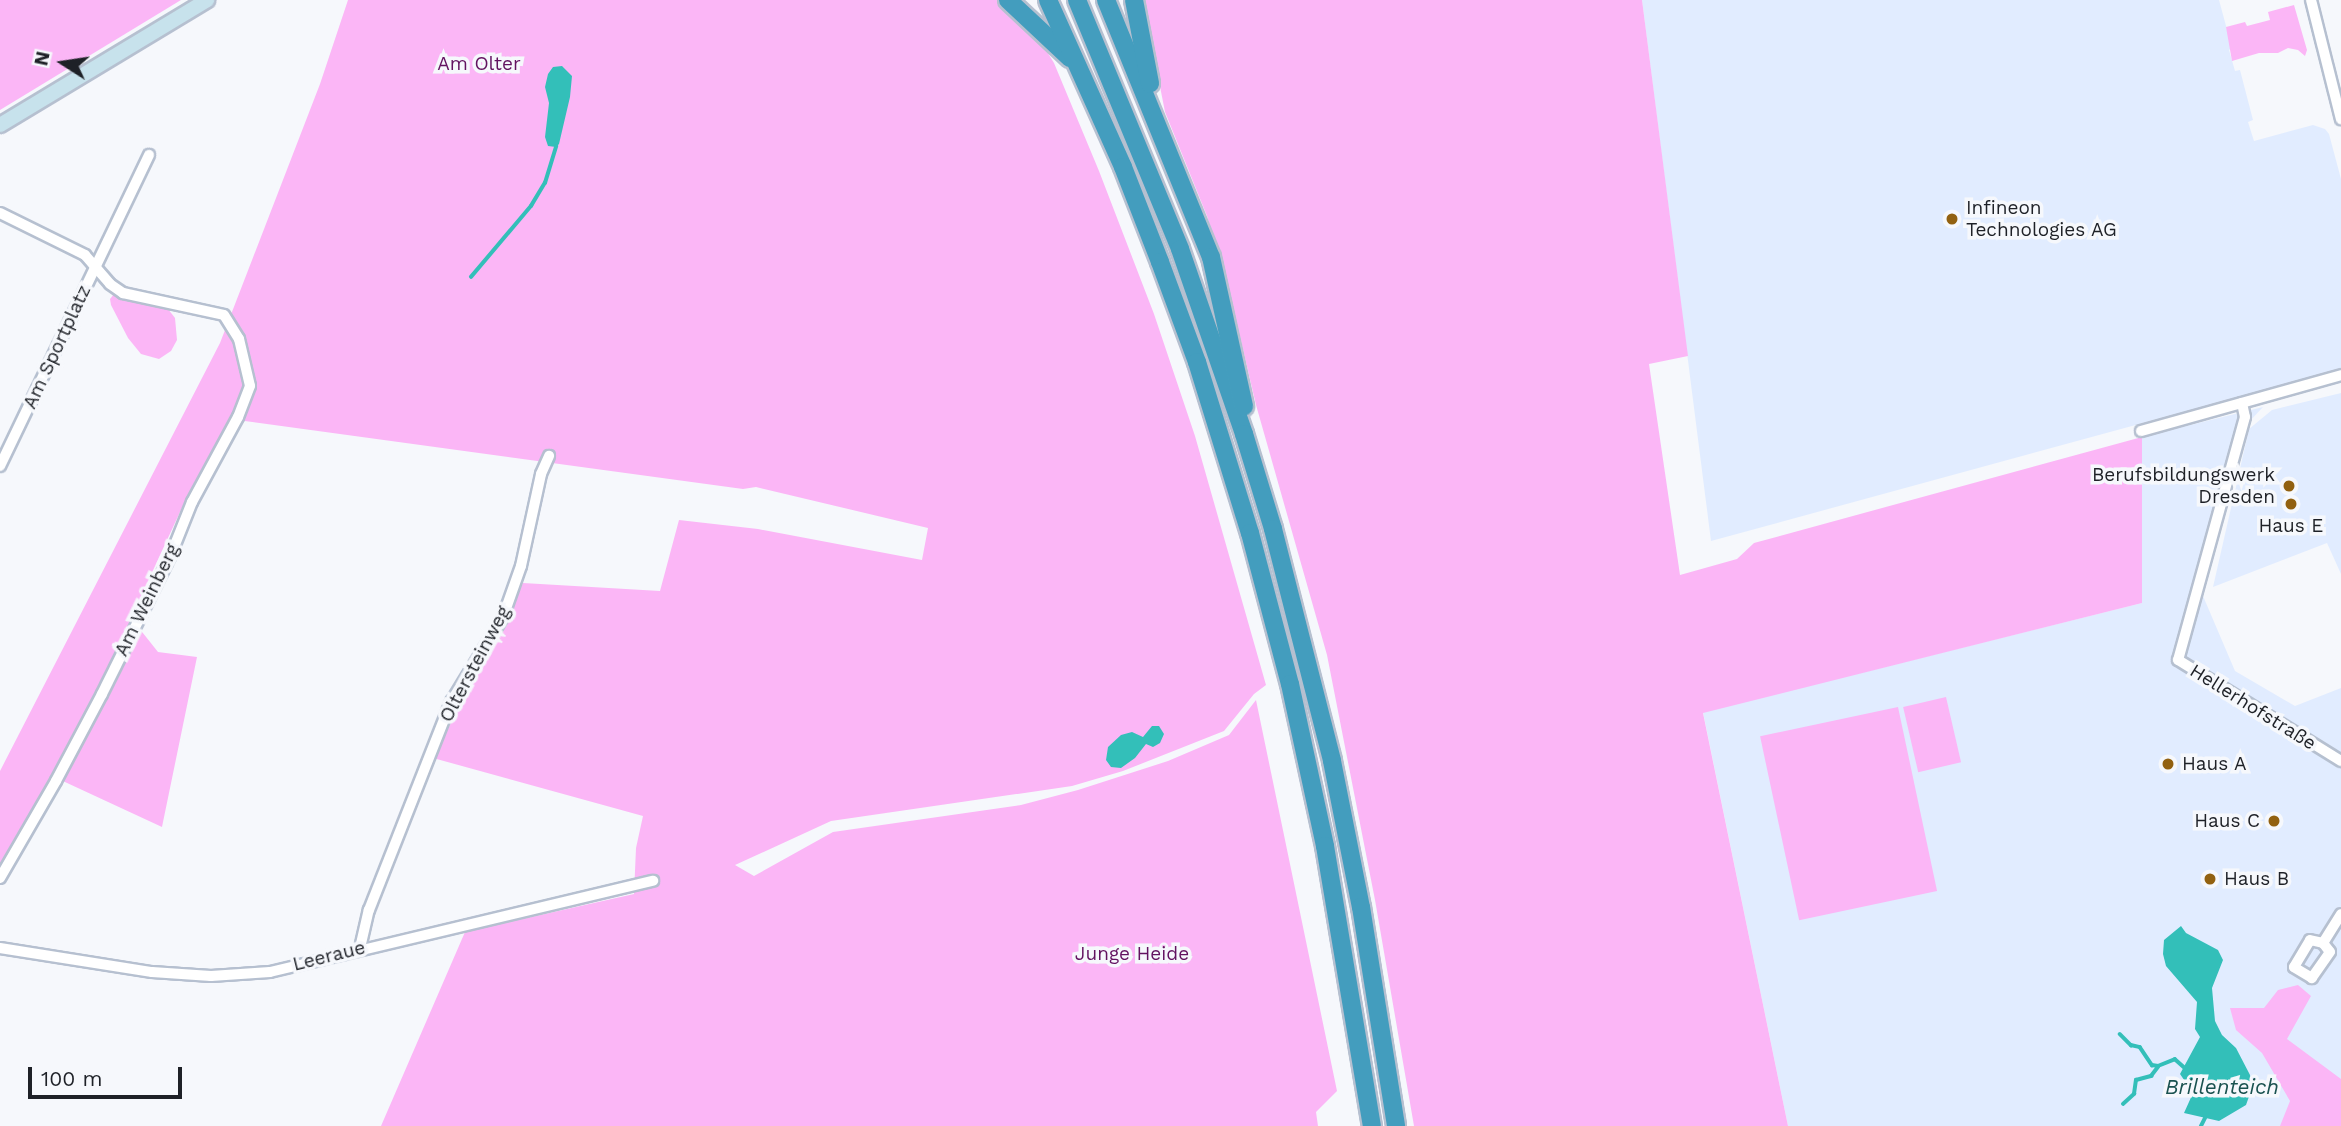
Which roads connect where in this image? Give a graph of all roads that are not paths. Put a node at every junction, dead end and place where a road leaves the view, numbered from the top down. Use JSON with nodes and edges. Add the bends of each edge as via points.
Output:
{"nodes":[{"id":1,"x":1008,"y":0,"type":"edge"},
{"id":2,"x":1048,"y":0,"type":"edge"},
{"id":3,"x":1077,"y":0,"type":"edge"},
{"id":4,"x":1106,"y":0,"type":"edge"},
{"id":5,"x":1134,"y":0,"type":"edge"},
{"id":6,"x":2311,"y":0,"type":"edge"},
{"id":7,"x":204,"y":1,"type":"edge"},
{"id":8,"x":1078,"y":66,"type":"junction"},
{"id":9,"x":2341,"y":120,"type":"edge"},
{"id":10,"x":1159,"y":124,"type":"junction"},
{"id":11,"x":0,"y":125,"type":"edge"},
{"id":12,"x":149,"y":155,"type":"dead end"},
{"id":13,"x":0,"y":213,"type":"edge"},
{"id":14,"x":95,"y":265,"type":"junction"},
{"id":15,"x":223,"y":315,"type":"joint"},
{"id":16,"x":2341,"y":375,"type":"edge"},
{"id":17,"x":2242,"y":403,"type":"junction"},
{"id":18,"x":2141,"y":432,"type":"dead end"},
{"id":19,"x":1244,"y":434,"type":"junction"},
{"id":20,"x":549,"y":456,"type":"dead end"},
{"id":21,"x":0,"y":466,"type":"edge"},
{"id":22,"x":2341,"y":761,"type":"edge"},
{"id":23,"x":0,"y":878,"type":"edge"},
{"id":24,"x":653,"y":881,"type":"dead end"},
{"id":25,"x":2341,"y":914,"type":"edge"},
{"id":26,"x":2323,"y":943,"type":"dead end"},
{"id":27,"x":0,"y":948,"type":"edge"},
{"id":28,"x":360,"y":948,"type":"junction"},
{"id":29,"x":1372,"y":1126,"type":"edge"},
{"id":30,"x":1396,"y":1126,"type":"edge"}],
"edges":[{"from":1,"to":8,"type":"highway"},
{"from":2,"to":8,"type":"highway"},
{"from":3,"to":19,"type":"highway","via":[[1180,249]]},
{"from":4,"to":10,"type":"highway"},
{"from":5,"to":10,"type":"highway"},
{"from":6,"to":9,"type":"street"},
{"from":7,"to":11,"type":"main road"},
{"from":8,"to":29,"type":"highway","via":[[1123,167],[1197,362],[1256,556],[1325,846]]},
{"from":10,"to":19,"type":"highway","via":[[1221,295],[1244,402]]},
{"from":12,"to":14,"type":"street","name":"Am Sportplatz"},
{"from":13,"to":14,"type":"street","name":"Am Sportplatz","via":[[85,255]]},
{"from":14,"to":15,"type":"street","name":"Am Sportplatz","via":[[123,293]]},
{"from":14,"to":21,"type":"street","name":"Am Sportplatz"},
{"from":15,"to":23,"type":"street","name":"Am Weinberg","via":[[239,339],[250,386],[245,402],[192,502],[102,694]]},
{"from":16,"to":17,"type":"street"},
{"from":17,"to":18,"type":"street"},
{"from":17,"to":22,"type":"street","name":"Hellerhofstraße","via":[[2245,417],[2178,660]]},
{"from":19,"to":30,"type":"highway","via":[[1332,761]]},
{"from":20,"to":28,"type":"street","name":"Oltersteinweg","via":[[503,617],[451,702],[373,900]]},
{"from":24,"to":28,"type":"street","name":"Leeraue"},
{"from":25,"to":26,"type":"street"},
{"from":27,"to":28,"type":"street","name":"Leeraue","via":[[152,972],[211,976],[270,972]]}]}
